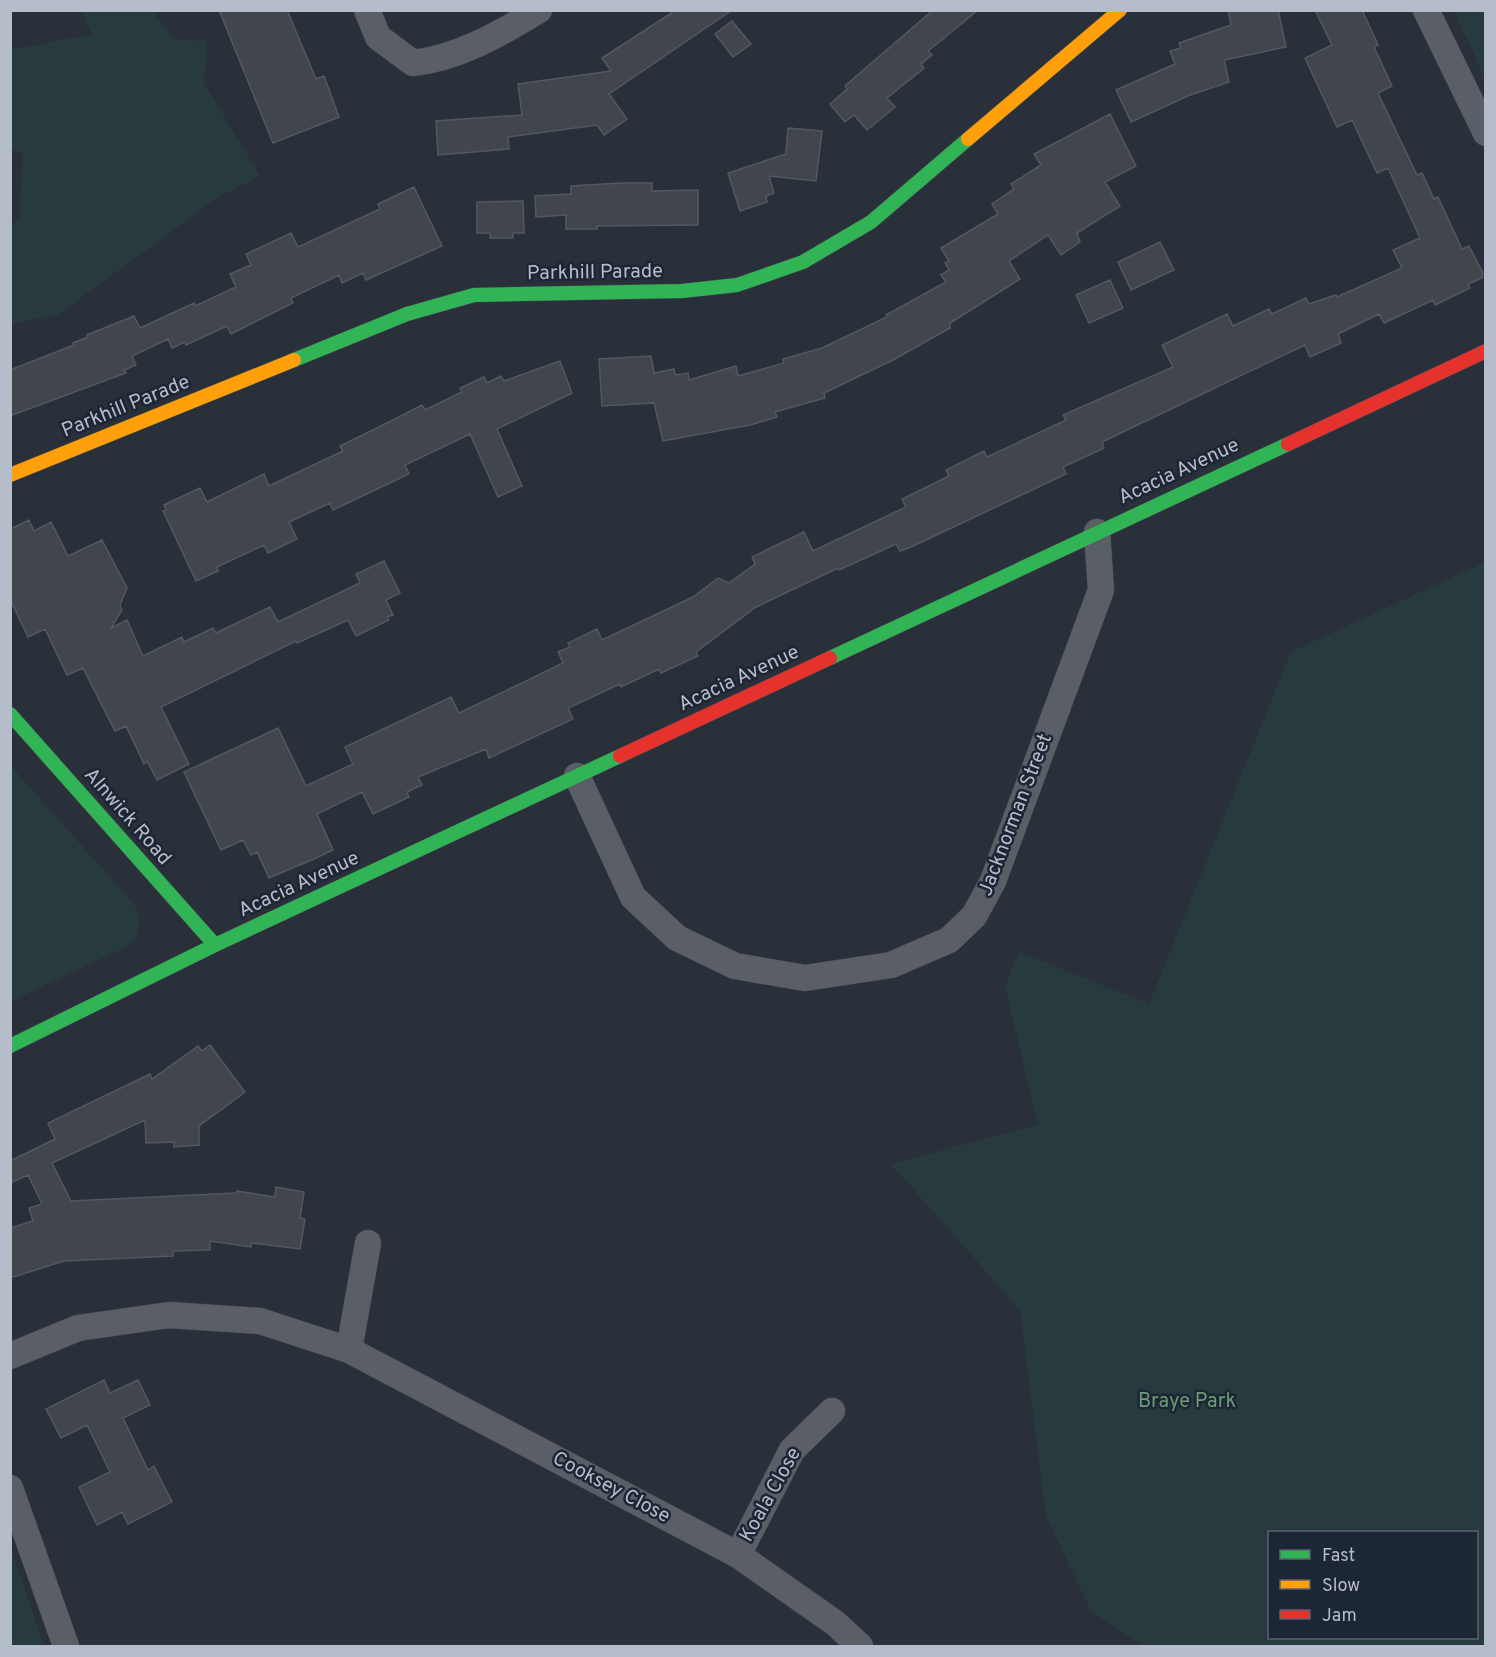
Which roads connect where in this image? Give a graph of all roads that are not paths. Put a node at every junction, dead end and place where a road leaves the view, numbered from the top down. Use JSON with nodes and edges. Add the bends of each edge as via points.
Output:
{"nodes":[{"id":1,"x":367,"y":10,"type":"edge"},
{"id":2,"x":539,"y":10,"type":"edge"},
{"id":3,"x":1120,"y":10,"type":"edge"},
{"id":4,"x":1426,"y":10,"type":"edge"},
{"id":5,"x":1485,"y":134,"type":"edge"},
{"id":6,"x":1485,"y":351,"type":"edge"},
{"id":7,"x":10,"y":475,"type":"edge"},
{"id":8,"x":1097,"y":532,"type":"junction"},
{"id":9,"x":10,"y":714,"type":"edge"},
{"id":10,"x":577,"y":776,"type":"junction"},
{"id":11,"x":214,"y":945,"type":"junction"},
{"id":12,"x":10,"y":1046,"type":"edge"},
{"id":13,"x":368,"y":1242,"type":"dead end"},
{"id":14,"x":349,"y":1350,"type":"junction"},
{"id":15,"x":10,"y":1356,"type":"edge"},
{"id":16,"x":832,"y":1411,"type":"dead end"},
{"id":17,"x":10,"y":1488,"type":"edge"},
{"id":18,"x":738,"y":1555,"type":"junction"},
{"id":19,"x":66,"y":1647,"type":"edge"},
{"id":20,"x":860,"y":1647,"type":"edge"}],
"edges":[{"from":1,"to":2,"type":"street","via":[[378,37],[412,63],[436,60],[503,32]]},
{"from":3,"to":7,"type":"street","name":"Parkhill Parade","via":[[871,222],[803,262],[737,285],[682,291],[474,296],[407,314]]},
{"from":4,"to":5,"type":"street"},
{"from":6,"to":8,"type":"street","name":"Acacia Avenue"},
{"from":8,"to":10,"type":"street","name":"Acacia Avenue"},
{"from":8,"to":10,"type":"street","name":"Jacknorman Street","via":[[1101,590],[993,880],[974,916],[949,940],[891,965],[805,978],[735,966],[677,938],[633,897]]},
{"from":9,"to":11,"type":"street","name":"Alnwick Road"},
{"from":10,"to":11,"type":"street","name":"Acacia Avenue"},
{"from":11,"to":12,"type":"street","name":"Acacia Avenue"},
{"from":13,"to":14,"type":"street"},
{"from":14,"to":15,"type":"street","name":"Cooksey Close","via":[[260,1321],[169,1315],[78,1328]]},
{"from":14,"to":18,"type":"street","name":"Cooksey Close"},
{"from":16,"to":18,"type":"street","name":"Koala Close","via":[[792,1450]]},
{"from":17,"to":19,"type":"street"},
{"from":18,"to":20,"type":"street","name":"Cooksey Close","via":[[835,1623]]}]}
